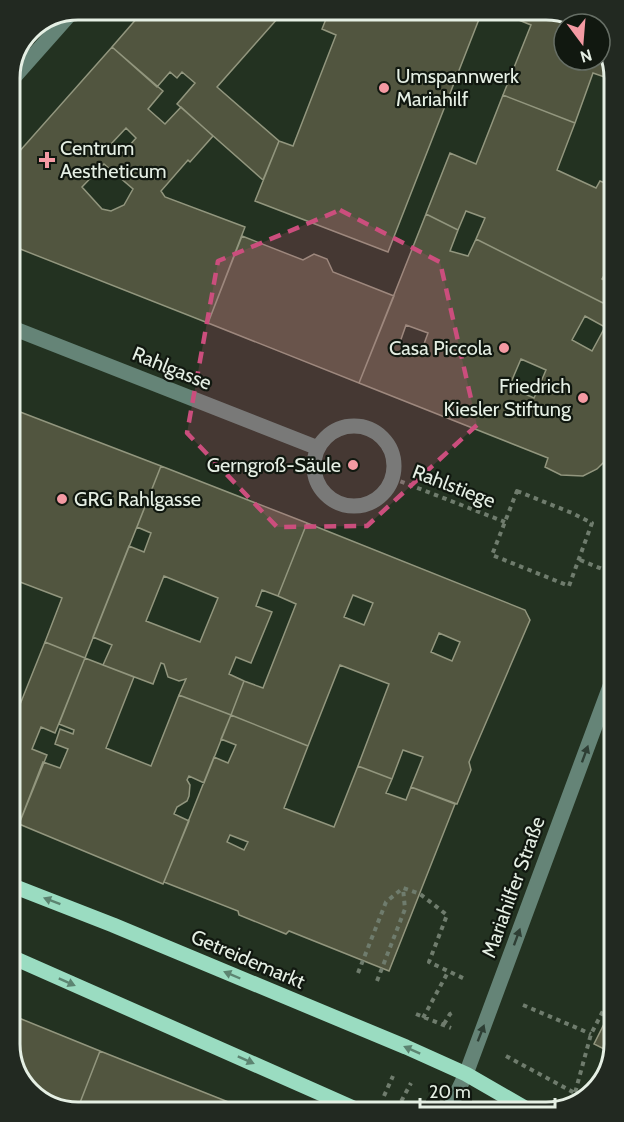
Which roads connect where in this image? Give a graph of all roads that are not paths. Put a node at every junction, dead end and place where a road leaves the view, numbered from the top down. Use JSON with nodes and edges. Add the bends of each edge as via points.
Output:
{"nodes":[{"id":1,"x":63,"y":22,"type":"edge"},
{"id":2,"x":20,"y":70,"type":"edge"},
{"id":3,"x":20,"y":331,"type":"edge"},
{"id":4,"x":318,"y":448,"type":"junction"},
{"id":5,"x":604,"y":702,"type":"edge"},
{"id":6,"x":20,"y":889,"type":"edge"},
{"id":7,"x":20,"y":961,"type":"edge"},
{"id":8,"x":465,"y":1074,"type":"junction"},
{"id":9,"x":340,"y":1102,"type":"edge"},
{"id":10,"x":452,"y":1102,"type":"edge"},
{"id":11,"x":514,"y":1102,"type":"edge"}],
"edges":[{"from":1,"to":2,"type":"street"},
{"from":3,"to":4,"type":"street","name":"Rahlgasse"},
{"from":4,"to":4,"type":"street","via":[[336,430],[369,428],[390,447],[394,460],[389,486],[378,498],[363,505],[330,498],[315,473]]},
{"from":8,"to":5,"type":"street","name":"Mariahilfer Straße","one_way":true},
{"from":8,"to":6,"type":"main road","name":"Getreidemarkt","one_way":true},
{"from":7,"to":9,"type":"main road","one_way":true},
{"from":8,"to":10,"type":"street","name":"Mariahilfer Straße"},
{"from":8,"to":11,"type":"main road","name":"Getreidemarkt"}]}
